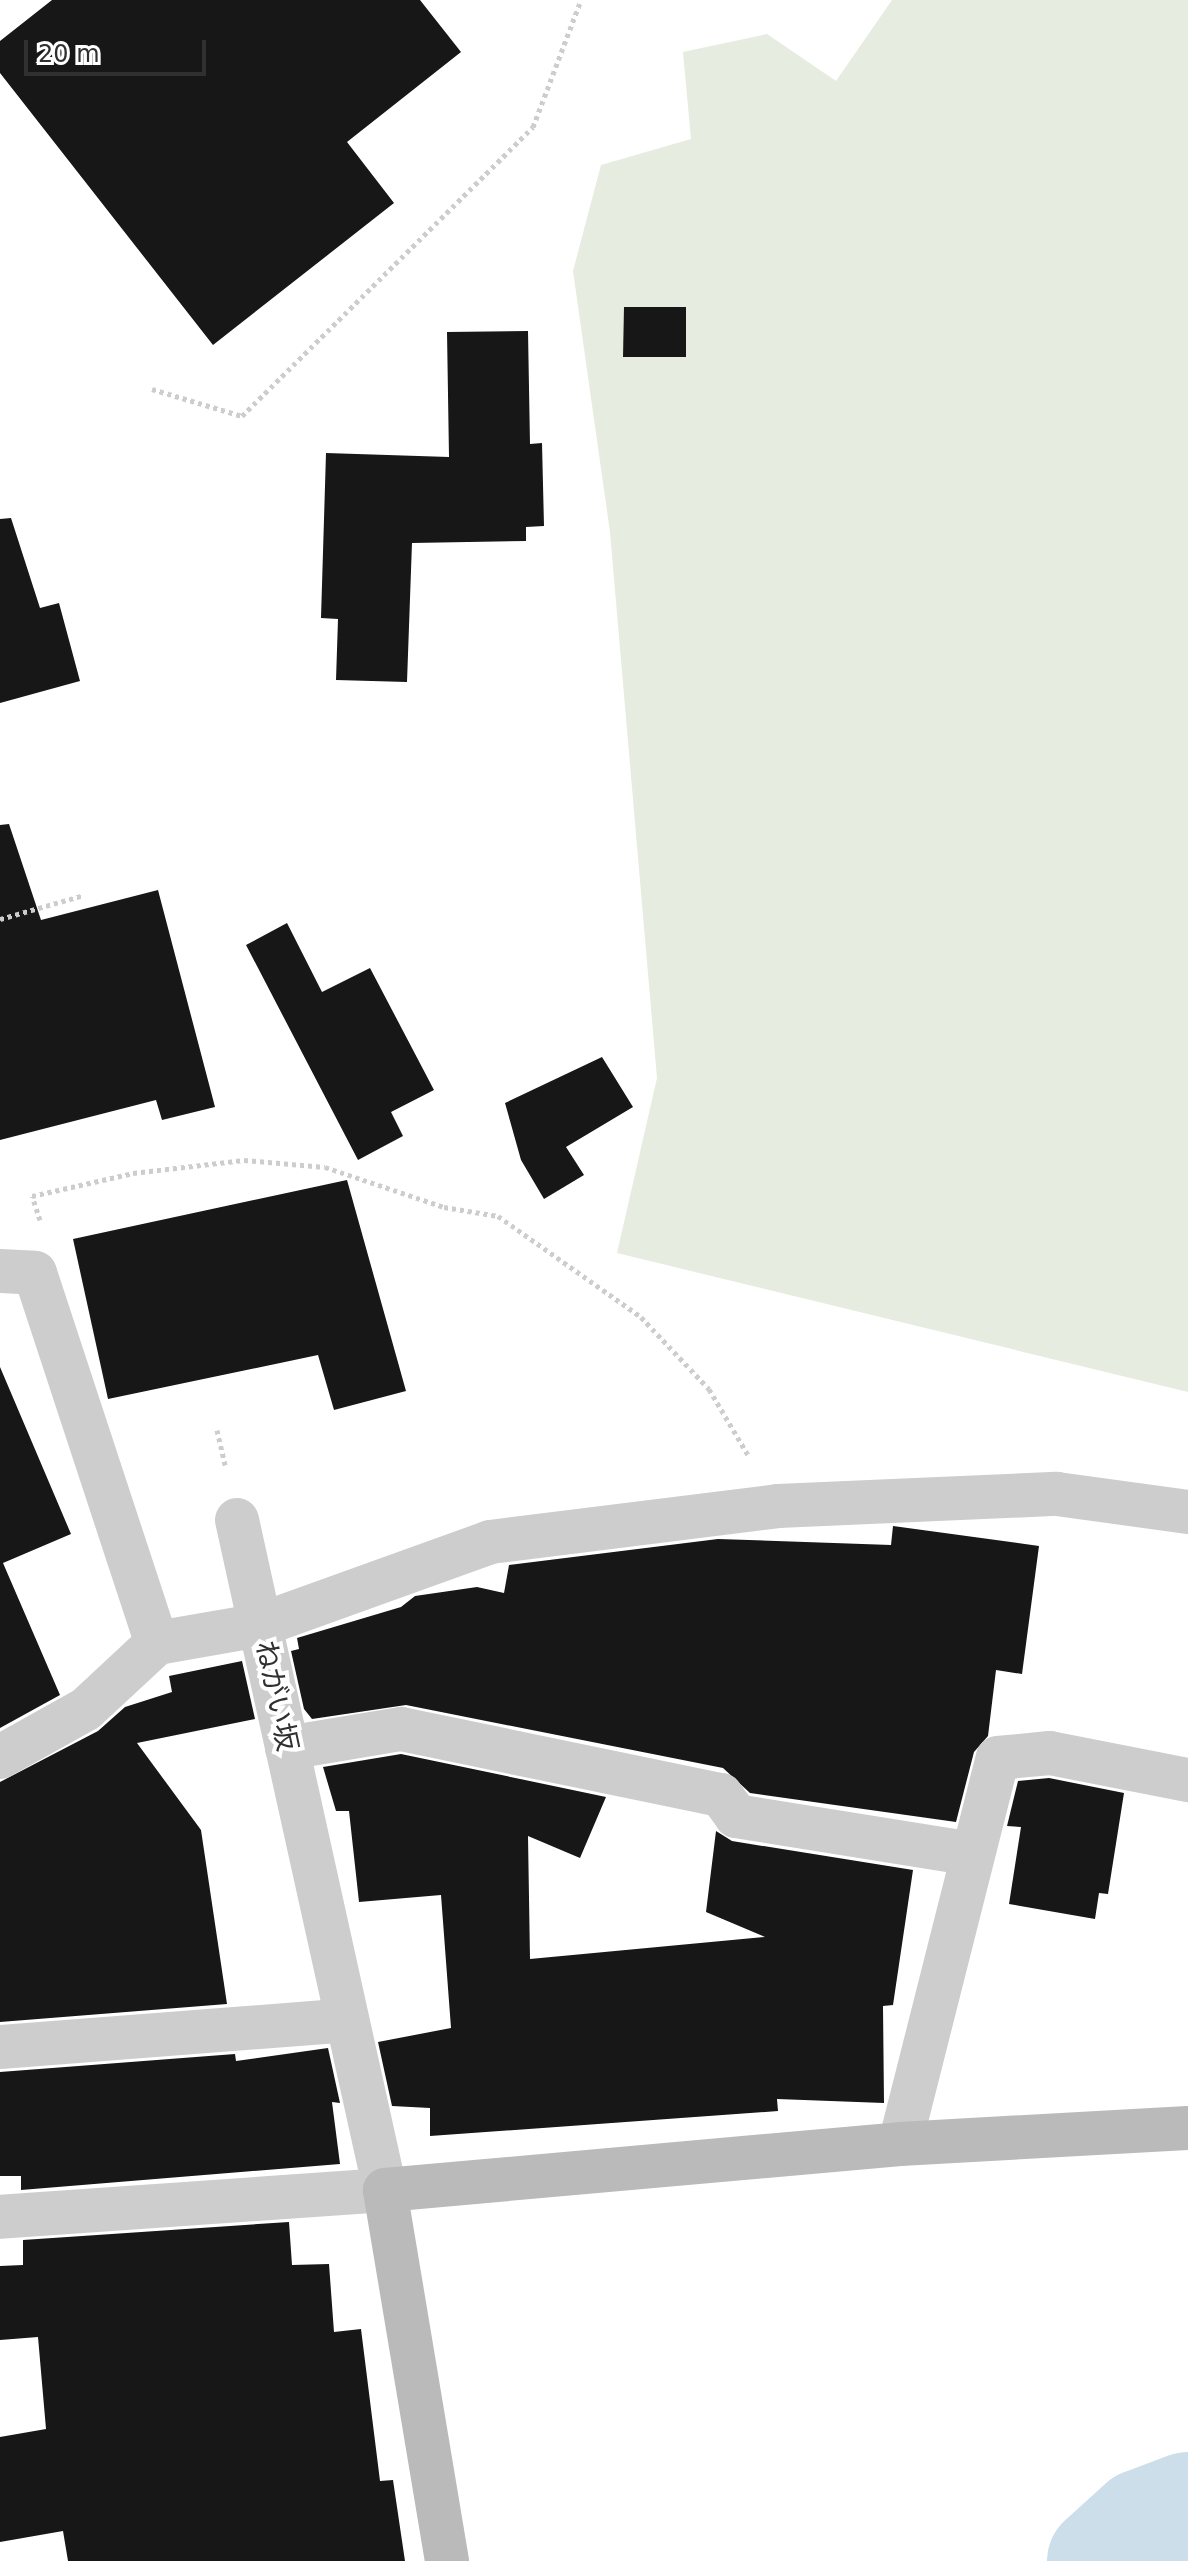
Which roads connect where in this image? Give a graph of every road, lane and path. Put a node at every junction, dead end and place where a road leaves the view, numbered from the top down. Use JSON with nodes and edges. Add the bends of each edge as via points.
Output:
{"nodes":[{"id":1,"x":581,"y":0,"type":"edge"},
{"id":2,"x":152,"y":389,"type":"dead end"},
{"id":3,"x":84,"y":895,"type":"dead end"},
{"id":4,"x":0,"y":919,"type":"edge"},
{"id":5,"x":18,"y":1272,"type":"edge"},
{"id":6,"x":753,"y":1459,"type":"dead end"},
{"id":7,"x":1188,"y":1512,"type":"edge"},
{"id":8,"x":237,"y":1520,"type":"dead end"},
{"id":9,"x":260,"y":1625,"type":"junction"},
{"id":10,"x":157,"y":1643,"type":"junction"},
{"id":11,"x":287,"y":1748,"type":"junction"},
{"id":12,"x":0,"y":1757,"type":"edge"},
{"id":13,"x":1188,"y":1780,"type":"edge"},
{"id":14,"x":968,"y":1853,"type":"junction"},
{"id":15,"x":347,"y":2020,"type":"junction"},
{"id":16,"x":0,"y":2047,"type":"edge"},
{"id":17,"x":1188,"y":2128,"type":"edge"},
{"id":18,"x":900,"y":2144,"type":"junction"},
{"id":19,"x":385,"y":2190,"type":"junction"},
{"id":20,"x":0,"y":2217,"type":"edge"},
{"id":21,"x":447,"y":2561,"type":"edge"}],
"edges":[{"from":1,"to":2,"type":"path","via":[[533,127],[242,416]]},
{"from":3,"to":4,"type":"path"},
{"from":5,"to":6,"type":"path","via":[[52,1260],[32,1196],[133,1173],[244,1160],[325,1167],[444,1207],[498,1216],[540,1240],[683,1358]]},
{"from":5,"to":10,"type":"street"},
{"from":7,"to":9,"type":"street","via":[[1057,1494],[763,1508],[490,1542]]},
{"from":8,"to":9,"type":"street"},
{"from":9,"to":10,"type":"street","name":"ねがい坂"},
{"from":9,"to":11,"type":"street","name":"ねがい坂"},
{"from":10,"to":12,"type":"street","via":[[86,1709]]},
{"from":11,"to":14,"type":"street","via":[[401,1729],[721,1795],[736,1816]]},
{"from":11,"to":15,"type":"street","name":"ねがい坂"},
{"from":13,"to":14,"type":"street","via":[[1050,1753],[998,1758]]},
{"from":14,"to":18,"type":"street"},
{"from":15,"to":16,"type":"street"},
{"from":15,"to":19,"type":"street","name":"ねがい坂"},
{"from":17,"to":18,"type":"street"},
{"from":18,"to":19,"type":"street"},
{"from":19,"to":20,"type":"street"},
{"from":19,"to":21,"type":"street"}]}
